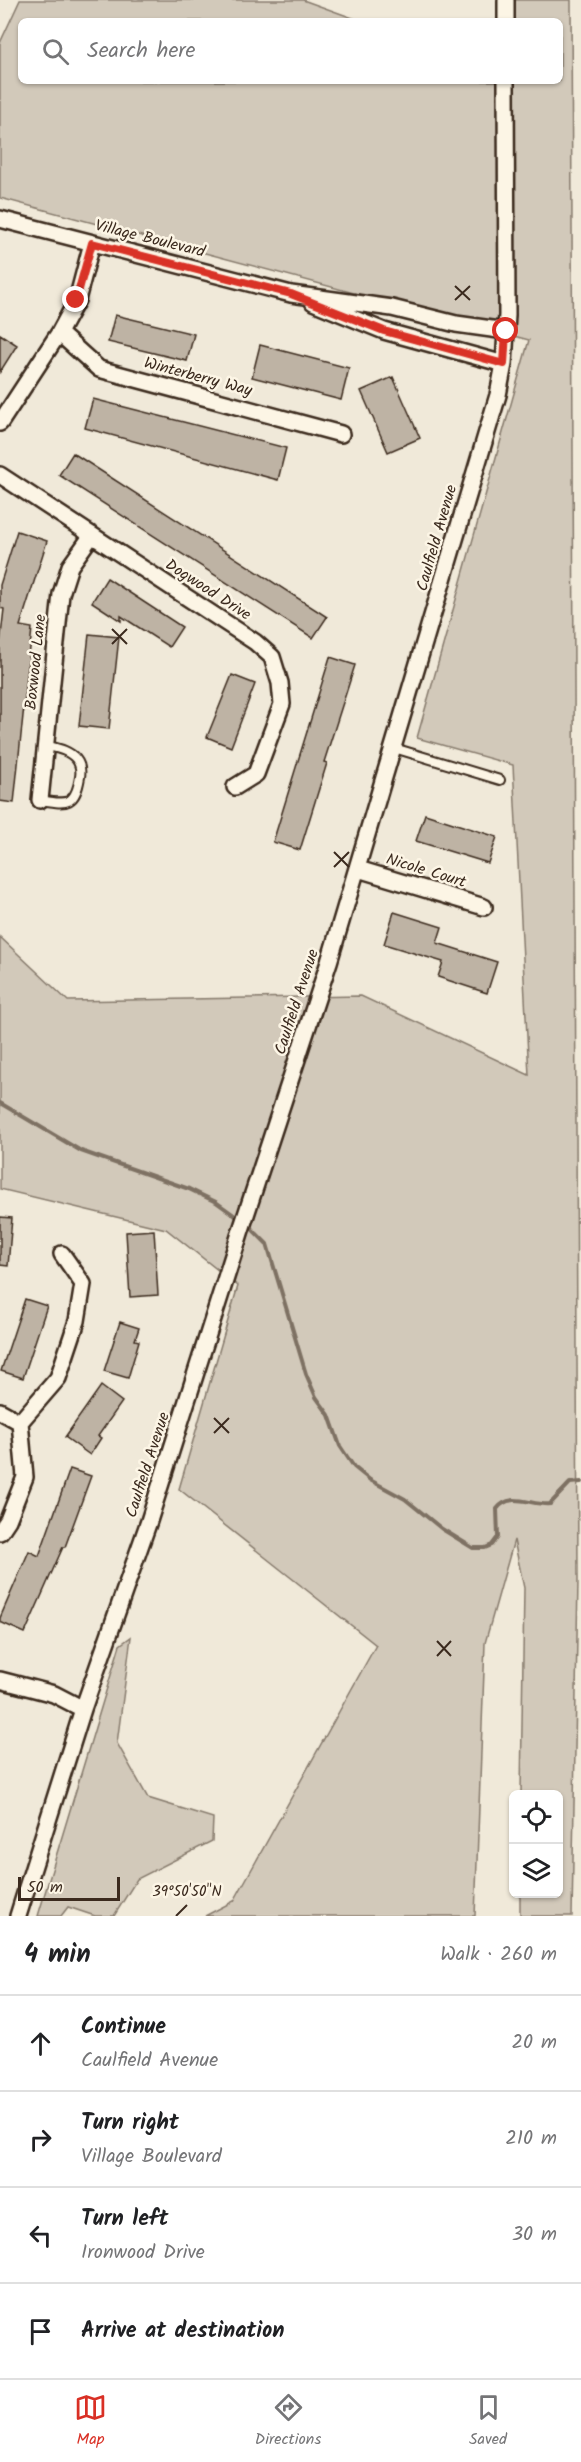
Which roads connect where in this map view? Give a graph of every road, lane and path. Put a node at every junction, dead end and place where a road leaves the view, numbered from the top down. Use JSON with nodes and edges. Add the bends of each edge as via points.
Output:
{"nodes":[{"id":1,"x":506,"y":0,"type":"edge"},
{"id":2,"x":506,"y":18,"type":"edge"},
{"id":3,"x":507,"y":84,"type":"edge"},
{"id":4,"x":0,"y":219,"type":"edge"},
{"id":5,"x":92,"y":243,"type":"junction"},
{"id":6,"x":291,"y":294,"type":"junction"},
{"id":7,"x":506,"y":331,"type":"junction"},
{"id":8,"x":59,"y":333,"type":"junction"},
{"id":9,"x":504,"y":364,"type":"junction"},
{"id":10,"x":0,"y":423,"type":"edge"},
{"id":11,"x":341,"y":434,"type":"dead end"},
{"id":12,"x":0,"y":475,"type":"edge"},
{"id":13,"x":92,"y":535,"type":"junction"},
{"id":14,"x":45,"y":745,"type":"junction"},
{"id":15,"x":394,"y":748,"type":"junction"},
{"id":16,"x":500,"y":780,"type":"dead end"},
{"id":17,"x":235,"y":787,"type":"dead end"},
{"id":18,"x":40,"y":800,"type":"joint"},
{"id":19,"x":358,"y":869,"type":"junction"},
{"id":20,"x":484,"y":907,"type":"dead end"},
{"id":21,"x":62,"y":1254,"type":"dead end"},
{"id":22,"x":0,"y":1411,"type":"edge"},
{"id":23,"x":20,"y":1422,"type":"junction"},
{"id":24,"x":0,"y":1532,"type":"edge"},
{"id":25,"x":0,"y":1680,"type":"edge"},
{"id":26,"x":83,"y":1709,"type":"junction"},
{"id":27,"x":18,"y":1916,"type":"edge"}],
"edges":[{"from":1,"to":2,"type":"street"},
{"from":3,"to":7,"type":"street","name":"Caulfield Avenue"},
{"from":4,"to":5,"type":"street","name":"Village Boulevard"},
{"from":5,"to":6,"type":"street","name":"Village Boulevard"},
{"from":5,"to":8,"type":"street","via":[[76,300]]},
{"from":6,"to":7,"type":"street","name":"Village Boulevard","via":[[392,308],[456,324]]},
{"from":6,"to":9,"type":"street","name":"Village Boulevard","via":[[384,331]]},
{"from":7,"to":9,"type":"street","name":"Caulfield Avenue"},
{"from":8,"to":10,"type":"street"},
{"from":8,"to":11,"type":"street","name":"Winterberry Way","via":[[99,369]]},
{"from":9,"to":15,"type":"street","name":"Caulfield Avenue"},
{"from":12,"to":13,"type":"street","name":"Dogwood Drive"},
{"from":13,"to":14,"type":"street","name":"Boxwood Lane","via":[[70,566],[61,594]]},
{"from":13,"to":17,"type":"street","name":"Dogwood Drive","via":[[272,657],[282,704],[256,774]]},
{"from":14,"to":18,"type":"street","name":"Boxwood Lane"},
{"from":14,"to":18,"type":"lane","via":[[70,754],[81,771],[75,798],[62,803]]},
{"from":15,"to":16,"type":"lane"},
{"from":15,"to":19,"type":"street","name":"Caulfield Avenue"},
{"from":19,"to":20,"type":"street","name":"Nicole Court"},
{"from":19,"to":26,"type":"street","name":"Caulfield Avenue","via":[[149,1521]]},
{"from":21,"to":23,"type":"street","via":[[83,1284],[77,1321],[58,1378]]},
{"from":22,"to":23,"type":"street"},
{"from":23,"to":24,"type":"street","via":[[25,1477]]},
{"from":25,"to":26,"type":"street","via":[[54,1694]]},
{"from":26,"to":27,"type":"street","name":"Caulfield Avenue"}]}
